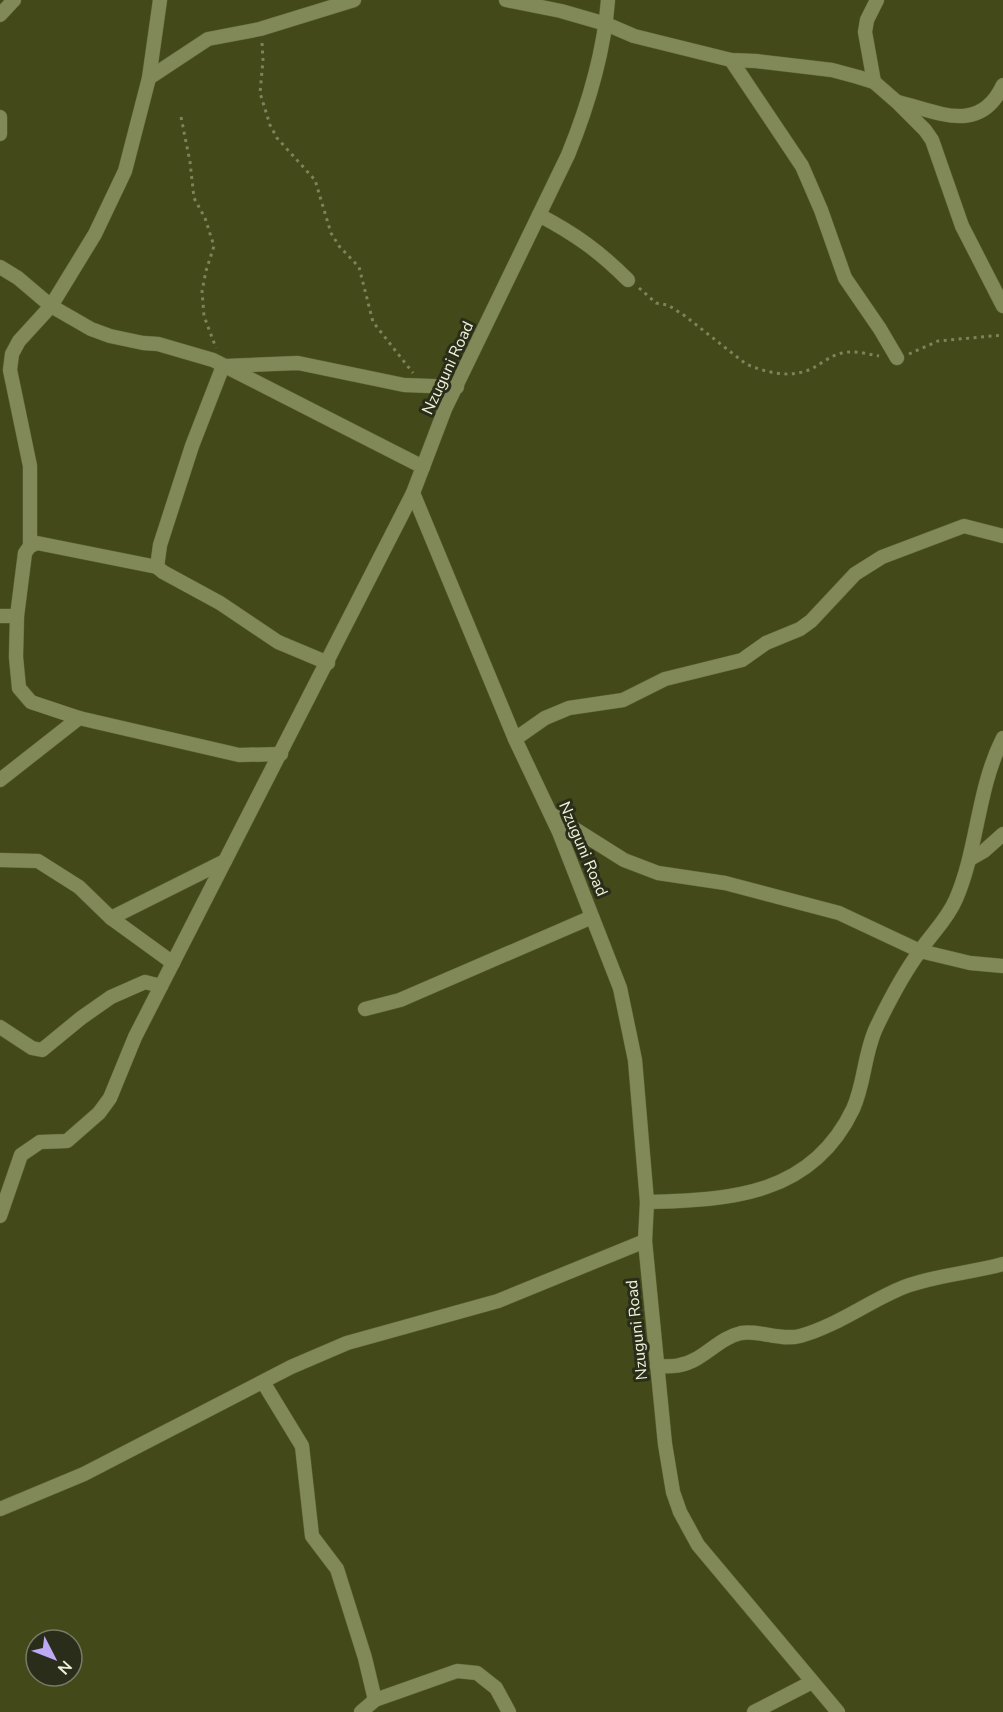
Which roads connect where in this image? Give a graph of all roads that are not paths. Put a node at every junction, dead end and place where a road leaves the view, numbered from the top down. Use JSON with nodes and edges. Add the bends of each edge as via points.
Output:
{"nodes":[{"id":1,"x":14,"y":0,"type":"edge"},
{"id":2,"x":160,"y":0,"type":"edge"},
{"id":3,"x":354,"y":0,"type":"edge"},
{"id":4,"x":506,"y":0,"type":"edge"},
{"id":5,"x":608,"y":0,"type":"edge"},
{"id":6,"x":877,"y":0,"type":"edge"},
{"id":7,"x":0,"y":15,"type":"edge"},
{"id":8,"x":606,"y":24,"type":"junction"},
{"id":9,"x":731,"y":60,"type":"junction"},
{"id":10,"x":149,"y":78,"type":"junction"},
{"id":11,"x":874,"y":82,"type":"junction"},
{"id":12,"x":1003,"y":85,"type":"edge"},
{"id":13,"x":897,"y":102,"type":"junction"},
{"id":14,"x":0,"y":117,"type":"edge"},
{"id":15,"x":0,"y":134,"type":"edge"},
{"id":16,"x":539,"y":215,"type":"junction"},
{"id":17,"x":0,"y":267,"type":"edge"},
{"id":18,"x":628,"y":280,"type":"road end"},
{"id":19,"x":51,"y":306,"type":"junction"},
{"id":20,"x":1003,"y":306,"type":"edge"},
{"id":21,"x":897,"y":358,"type":"road end"},
{"id":22,"x":223,"y":366,"type":"junction"},
{"id":23,"x":457,"y":387,"type":"junction"},
{"id":24,"x":423,"y":467,"type":"junction"},
{"id":25,"x":413,"y":493,"type":"junction"},
{"id":26,"x":1003,"y":536,"type":"edge"},
{"id":27,"x":30,"y":546,"type":"junction"},
{"id":28,"x":158,"y":567,"type":"junction"},
{"id":29,"x":0,"y":616,"type":"edge"},
{"id":30,"x":17,"y":616,"type":"junction"},
{"id":31,"x":327,"y":663,"type":"junction"},
{"id":32,"x":79,"y":718,"type":"junction"},
{"id":33,"x":515,"y":738,"type":"junction"},
{"id":34,"x":1003,"y":738,"type":"edge"},
{"id":35,"x":281,"y":754,"type":"junction"},
{"id":36,"x":0,"y":780,"type":"edge"},
{"id":37,"x":551,"y":814,"type":"junction"},
{"id":38,"x":1003,"y":834,"type":"edge"},
{"id":39,"x":970,"y":859,"type":"junction"},
{"id":40,"x":0,"y":860,"type":"edge"},
{"id":41,"x":225,"y":861,"type":"junction"},
{"id":42,"x":592,"y":916,"type":"junction"},
{"id":43,"x":111,"y":918,"type":"junction"},
{"id":44,"x":920,"y":951,"type":"junction"},
{"id":45,"x":173,"y":963,"type":"junction"},
{"id":46,"x":1003,"y":966,"type":"edge"},
{"id":47,"x":161,"y":986,"type":"junction"},
{"id":48,"x":365,"y":1009,"type":"dead end"},
{"id":49,"x":0,"y":1027,"type":"edge"},
{"id":50,"x":647,"y":1202,"type":"junction"},
{"id":51,"x":0,"y":1216,"type":"edge"},
{"id":52,"x":645,"y":1241,"type":"junction"},
{"id":53,"x":1003,"y":1264,"type":"edge"},
{"id":54,"x":657,"y":1366,"type":"junction"},
{"id":55,"x":263,"y":1382,"type":"junction"},
{"id":56,"x":0,"y":1509,"type":"edge"},
{"id":57,"x":812,"y":1682,"type":"junction"},
{"id":58,"x":375,"y":1700,"type":"junction"},
{"id":59,"x":361,"y":1712,"type":"edge"},
{"id":60,"x":509,"y":1712,"type":"edge"},
{"id":61,"x":754,"y":1712,"type":"edge"},
{"id":62,"x":838,"y":1712,"type":"edge"}],
"edges":[{"from":1,"to":7,"type":"street"},
{"from":2,"to":10,"type":"street"},
{"from":3,"to":10,"type":"street","via":[[260,29],[208,39]]},
{"from":4,"to":8,"type":"street"},
{"from":5,"to":8,"type":"street","name":"Nzuguni Road"},
{"from":6,"to":11,"type":"street","via":[[865,32]]},
{"from":8,"to":9,"type":"street","via":[[634,36]]},
{"from":8,"to":16,"type":"street","name":"Nzuguni Road","via":[[582,121]]},
{"from":9,"to":11,"type":"street","via":[[832,70]]},
{"from":9,"to":21,"type":"street","via":[[802,166],[845,278]]},
{"from":10,"to":19,"type":"street","via":[[125,171],[95,234]]},
{"from":11,"to":13,"type":"street"},
{"from":12,"to":13,"type":"street","via":[[993,101],[968,117]]},
{"from":13,"to":20,"type":"street","via":[[932,140],[962,226]]},
{"from":14,"to":15,"type":"street"},
{"from":16,"to":18,"type":"street","via":[[575,234]]},
{"from":16,"to":23,"type":"street","name":"Nzuguni Road"},
{"from":17,"to":19,"type":"street"},
{"from":19,"to":22,"type":"street","via":[[99,332],[158,344]]},
{"from":19,"to":27,"type":"street","via":[[19,340],[10,370],[30,466]]},
{"from":22,"to":23,"type":"street","via":[[298,363],[395,383]]},
{"from":22,"to":24,"type":"street"},
{"from":22,"to":28,"type":"street","via":[[192,446],[160,545]]},
{"from":23,"to":24,"type":"street","name":"Nzuguni Road"},
{"from":24,"to":25,"type":"street","name":"Nzuguni Road"},
{"from":25,"to":31,"type":"street"},
{"from":25,"to":33,"type":"street","name":"Nzuguni Road"},
{"from":26,"to":33,"type":"street","via":[[964,526],[882,557],[855,574],[811,621],[749,656],[665,679],[623,700],[569,708]]},
{"from":27,"to":28,"type":"street","via":[[37,543]]},
{"from":27,"to":30,"type":"street","via":[[25,553]]},
{"from":28,"to":31,"type":"street","via":[[278,642]]},
{"from":29,"to":30,"type":"street"},
{"from":30,"to":32,"type":"street","via":[[19,688],[31,702]]},
{"from":31,"to":35,"type":"street"},
{"from":32,"to":35,"type":"street","via":[[239,755]]},
{"from":32,"to":36,"type":"street"},
{"from":33,"to":37,"type":"street","name":"Nzuguni Road"},
{"from":34,"to":39,"type":"street","via":[[978,814]]},
{"from":35,"to":41,"type":"street"},
{"from":37,"to":42,"type":"street","name":"Nzuguni Road"},
{"from":37,"to":44,"type":"street","via":[[645,869],[725,883],[839,913]]},
{"from":38,"to":39,"type":"street"},
{"from":39,"to":44,"type":"street","via":[[948,915]]},
{"from":40,"to":43,"type":"street","via":[[38,861],[80,887]]},
{"from":41,"to":43,"type":"street"},
{"from":41,"to":45,"type":"street"},
{"from":42,"to":48,"type":"street","via":[[400,1000]]},
{"from":42,"to":50,"type":"street","name":"Nzuguni Road","via":[[620,988],[635,1059]]},
{"from":43,"to":45,"type":"street"},
{"from":44,"to":46,"type":"street"},
{"from":44,"to":50,"type":"street","via":[[876,1028],[852,1110],[824,1153],[780,1182],[754,1192]]},
{"from":45,"to":47,"type":"street"},
{"from":47,"to":49,"type":"street","via":[[145,982],[111,997],[42,1050],[32,1048]]},
{"from":47,"to":51,"type":"street","via":[[116,1086],[99,1113],[68,1141],[40,1142],[21,1155]]},
{"from":50,"to":52,"type":"street","name":"Nzuguni Road"},
{"from":52,"to":54,"type":"street","name":"Nzuguni Road"},
{"from":52,"to":55,"type":"street","via":[[498,1300],[347,1343]]},
{"from":53,"to":54,"type":"street","via":[[906,1286],[802,1335],[789,1338],[740,1334],[692,1362]]},
{"from":54,"to":57,"type":"street","name":"Nzuguni Road","via":[[670,1473],[680,1512],[698,1545]]},
{"from":55,"to":56,"type":"street","via":[[84,1474]]},
{"from":55,"to":58,"type":"street","via":[[302,1446],[312,1536],[337,1569]]},
{"from":57,"to":61,"type":"street"},
{"from":57,"to":62,"type":"street","name":"Nzuguni Road"},
{"from":58,"to":59,"type":"street"},
{"from":58,"to":60,"type":"street","via":[[457,1671],[477,1673],[496,1688]]}]}
